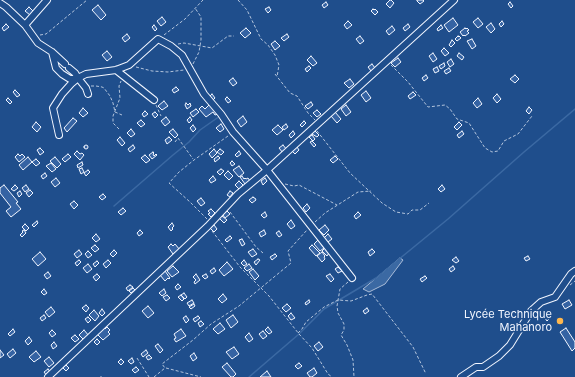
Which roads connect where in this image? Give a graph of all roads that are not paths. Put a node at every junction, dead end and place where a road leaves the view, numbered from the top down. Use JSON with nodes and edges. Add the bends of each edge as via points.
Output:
{"nodes":[{"id":1,"x":47,"y":0,"type":"edge"},
{"id":2,"x":454,"y":0,"type":"edge"},
{"id":3,"x":0,"y":3,"type":"edge"},
{"id":4,"x":25,"y":25,"type":"junction"},
{"id":5,"x":52,"y":52,"type":"junction"},
{"id":6,"x":116,"y":70,"type":"junction"},
{"id":7,"x":77,"y":79,"type":"junction"},
{"id":8,"x":88,"y":94,"type":"dead end"},
{"id":9,"x":154,"y":100,"type":"road end"},
{"id":10,"x":59,"y":136,"type":"dead end"},
{"id":11,"x":267,"y":170,"type":"junction"},
{"id":12,"x":575,"y":271,"type":"edge"},
{"id":13,"x":352,"y":278,"type":"road end"},
{"id":14,"x":48,"y":377,"type":"edge"},
{"id":15,"x":462,"y":377,"type":"edge"}],
"edges":[{"from":1,"to":4,"type":"street"},
{"from":2,"to":11,"type":"street"},
{"from":3,"to":4,"type":"street"},
{"from":4,"to":5,"type":"street","via":[[38,43]]},
{"from":5,"to":7,"type":"street","via":[[75,73]]},
{"from":5,"to":7,"type":"street","via":[[56,68],[70,79]]},
{"from":6,"to":7,"type":"street","via":[[86,74]]},
{"from":6,"to":9,"type":"street"},
{"from":6,"to":11,"type":"street","via":[[129,65],[158,39],[171,46],[182,55],[204,94],[233,132]]},
{"from":7,"to":8,"type":"street"},
{"from":7,"to":10,"type":"street","via":[[53,108]]},
{"from":11,"to":13,"type":"street"},
{"from":11,"to":14,"type":"street","via":[[238,194],[210,224]]},
{"from":12,"to":15,"type":"street","via":[[555,297],[541,302],[531,312],[510,346],[483,367],[476,367]]}]}
